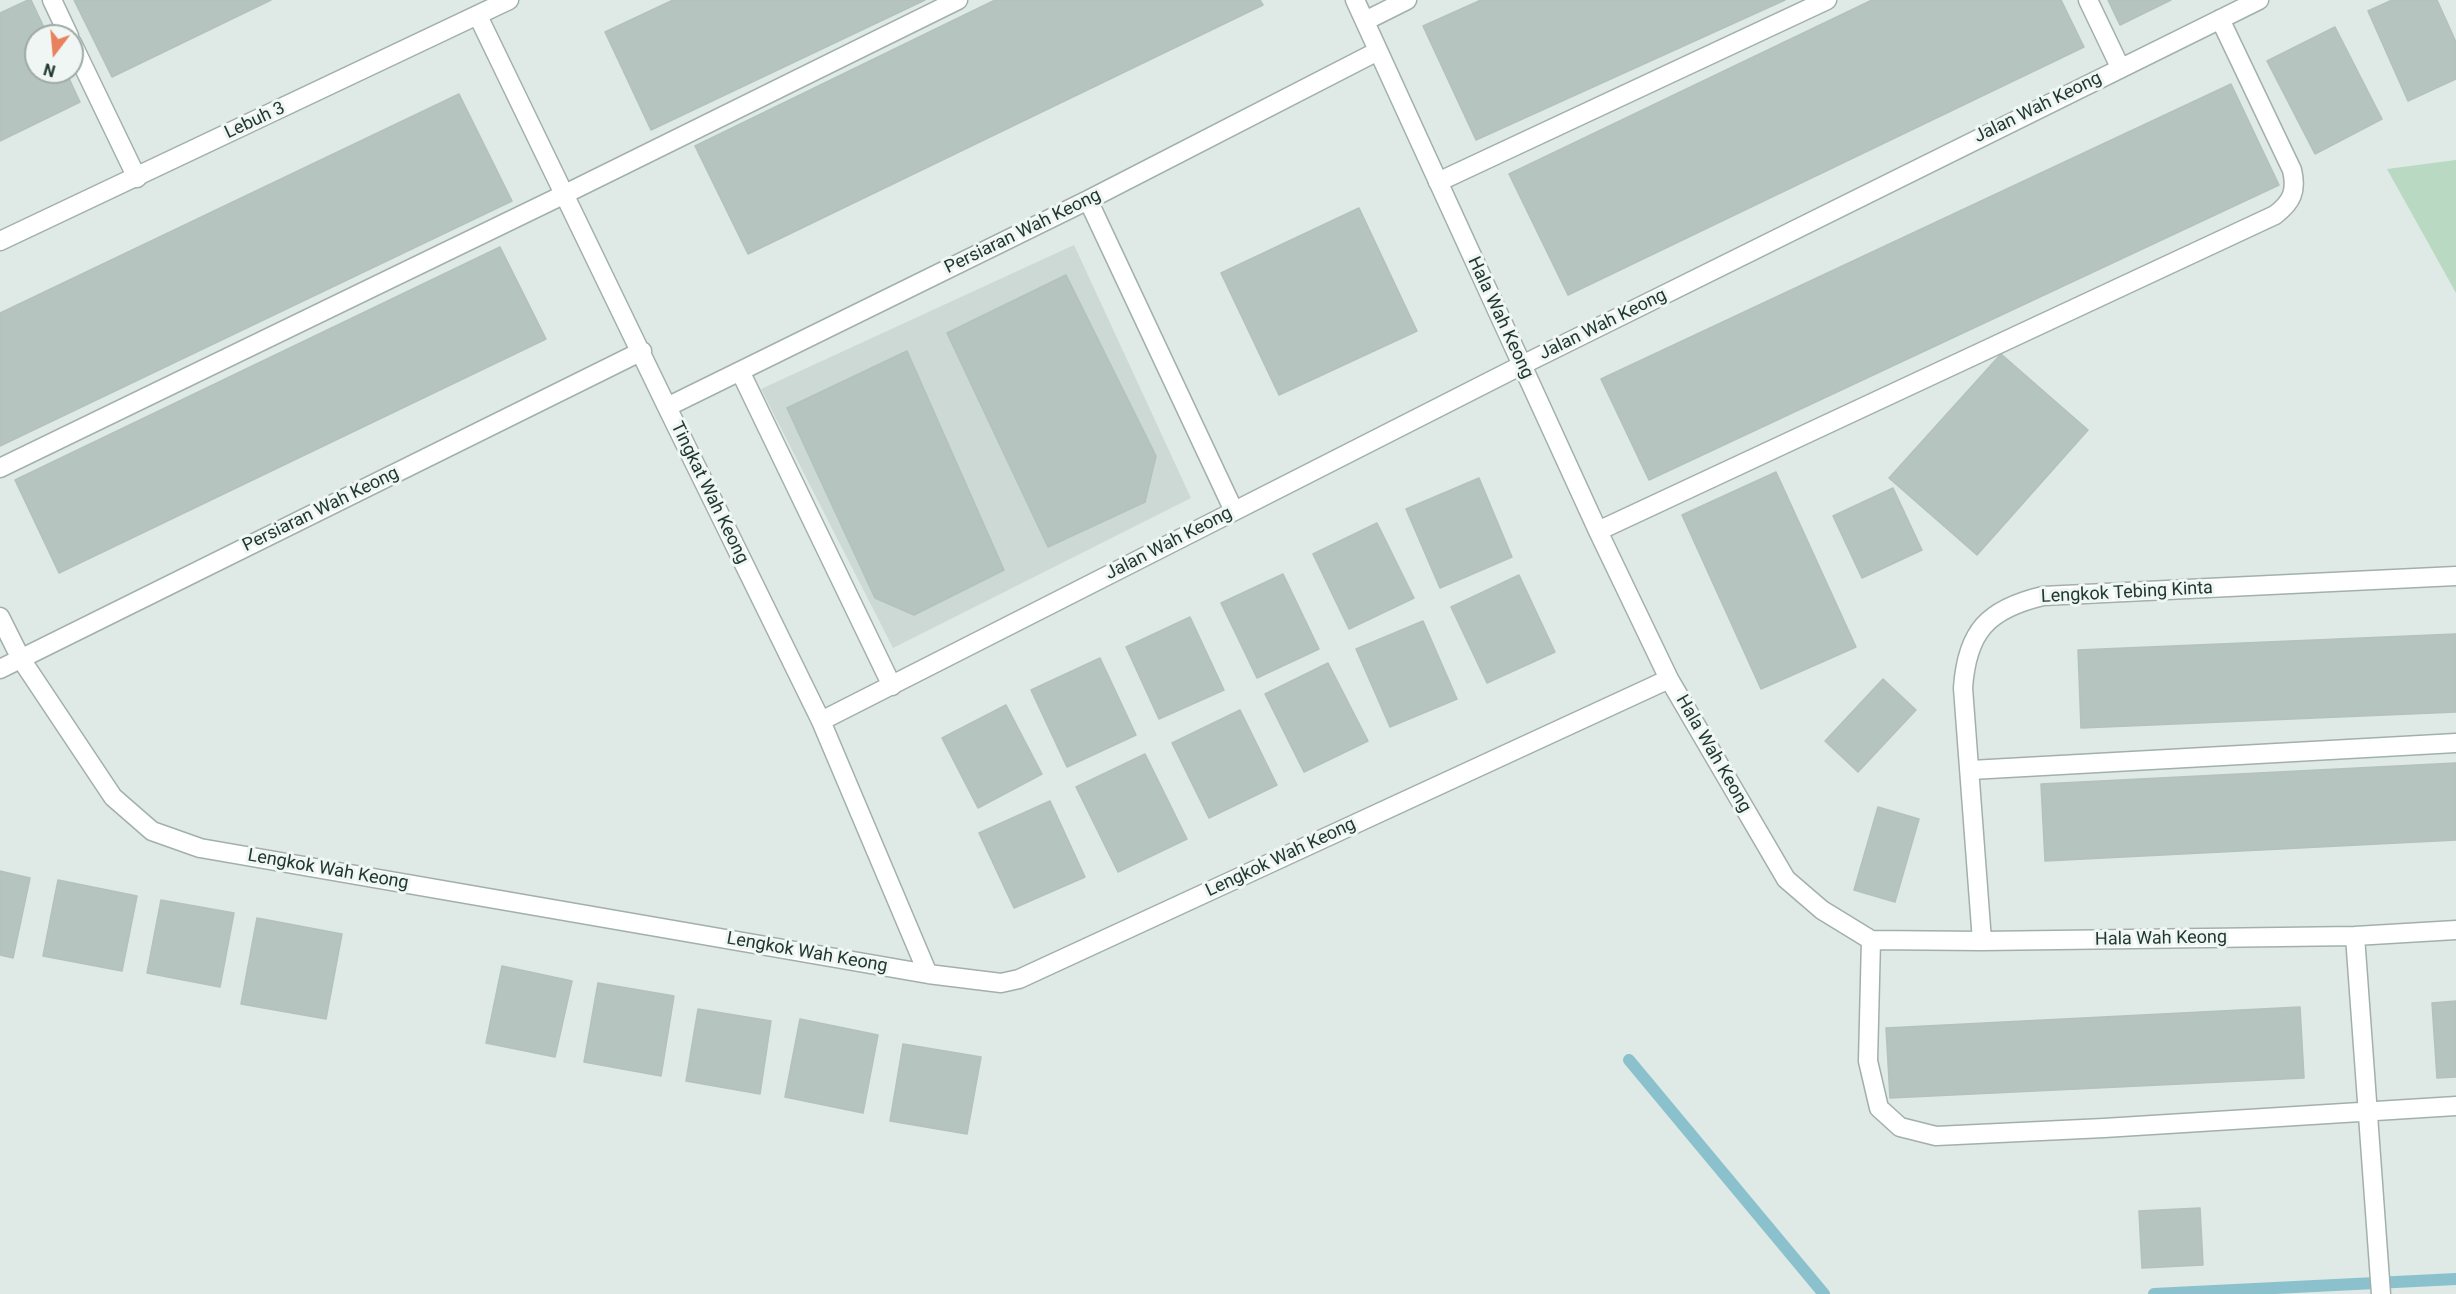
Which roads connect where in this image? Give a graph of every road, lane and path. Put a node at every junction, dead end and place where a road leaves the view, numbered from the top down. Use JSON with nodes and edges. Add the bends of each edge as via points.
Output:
{"nodes":[{"id":1,"x":52,"y":0,"type":"edge"},
{"id":2,"x":509,"y":0,"type":"edge"},
{"id":3,"x":958,"y":0,"type":"edge"},
{"id":4,"x":1355,"y":0,"type":"edge"},
{"id":5,"x":1407,"y":0,"type":"edge"},
{"id":6,"x":1827,"y":0,"type":"edge"},
{"id":7,"x":2088,"y":0,"type":"edge"},
{"id":8,"x":2259,"y":0,"type":"edge"},
{"id":9,"x":478,"y":16,"type":"junction"},
{"id":10,"x":2220,"y":19,"type":"junction"},
{"id":11,"x":1365,"y":21,"type":"junction"},
{"id":12,"x":63,"y":24,"type":"edge"},
{"id":13,"x":1378,"y":51,"type":"junction"},
{"id":14,"x":2120,"y":67,"type":"junction"},
{"id":15,"x":84,"y":68,"type":"edge"},
{"id":16,"x":137,"y":178,"type":"junction"},
{"id":17,"x":1438,"y":182,"type":"junction"},
{"id":18,"x":565,"y":194,"type":"junction"},
{"id":19,"x":1088,"y":200,"type":"junction"},
{"id":20,"x":0,"y":241,"type":"edge"},
{"id":21,"x":642,"y":351,"type":"junction"},
{"id":22,"x":1522,"y":365,"type":"junction"},
{"id":23,"x":740,"y":371,"type":"junction"},
{"id":24,"x":667,"y":407,"type":"junction"},
{"id":25,"x":0,"y":468,"type":"edge"},
{"id":26,"x":1234,"y":511,"type":"junction"},
{"id":27,"x":1598,"y":531,"type":"junction"},
{"id":28,"x":2456,"y":576,"type":"edge"},
{"id":29,"x":0,"y":617,"type":"edge"},
{"id":30,"x":21,"y":659,"type":"junction"},
{"id":31,"x":0,"y":669,"type":"edge"},
{"id":32,"x":1669,"y":679,"type":"junction"},
{"id":33,"x":892,"y":686,"type":"junction"},
{"id":34,"x":821,"y":721,"type":"junction"},
{"id":35,"x":2456,"y":743,"type":"edge"},
{"id":36,"x":1971,"y":770,"type":"junction"},
{"id":37,"x":2456,"y":930,"type":"edge"},
{"id":38,"x":2355,"y":936,"type":"junction"},
{"id":39,"x":1871,"y":940,"type":"junction"},
{"id":40,"x":1982,"y":941,"type":"junction"},
{"id":41,"x":928,"y":974,"type":"junction"},
{"id":42,"x":2456,"y":1106,"type":"edge"},
{"id":43,"x":2367,"y":1110,"type":"junction"},
{"id":44,"x":2381,"y":1294,"type":"edge"}],
"edges":[{"from":1,"to":12,"type":"street"},
{"from":2,"to":9,"type":"street","name":"Lebuh 3"},
{"from":3,"to":18,"type":"street"},
{"from":4,"to":11,"type":"street","name":"Hala Wah Keong"},
{"from":5,"to":11,"type":"street"},
{"from":6,"to":17,"type":"street"},
{"from":7,"to":14,"type":"street"},
{"from":8,"to":10,"type":"street","name":"Jalan Wah Keong"},
{"from":9,"to":16,"type":"street","name":"Lebuh 3"},
{"from":9,"to":18,"type":"street","name":"Tingkat Wah Keong"},
{"from":10,"to":14,"type":"street","name":"Jalan Wah Keong"},
{"from":10,"to":27,"type":"street","via":[[2292,170],[2293,196],[2286,207]]},
{"from":11,"to":13,"type":"street","name":"Hala Wah Keong"},
{"from":13,"to":17,"type":"street","name":"Hala Wah Keong"},
{"from":13,"to":19,"type":"street","name":"Persiaran Wah Keong"},
{"from":14,"to":22,"type":"street","name":"Jalan Wah Keong"},
{"from":15,"to":16,"type":"street"},
{"from":16,"to":20,"type":"street","name":"Lebuh 3"},
{"from":17,"to":22,"type":"street","name":"Hala Wah Keong"},
{"from":18,"to":21,"type":"street","name":"Tingkat Wah Keong"},
{"from":18,"to":25,"type":"street"},
{"from":19,"to":23,"type":"street","name":"Persiaran Wah Keong"},
{"from":19,"to":26,"type":"street"},
{"from":21,"to":24,"type":"street","name":"Tingkat Wah Keong"},
{"from":21,"to":30,"type":"street","name":"Persiaran Wah Keong"},
{"from":22,"to":26,"type":"street","name":"Jalan Wah Keong"},
{"from":22,"to":27,"type":"street","name":"Hala Wah Keong"},
{"from":23,"to":24,"type":"street","name":"Persiaran Wah Keong"},
{"from":23,"to":33,"type":"street"},
{"from":24,"to":34,"type":"street","name":"Tingkat Wah Keong"},
{"from":26,"to":33,"type":"street","name":"Jalan Wah Keong"},
{"from":27,"to":32,"type":"street","name":"Hala Wah Keong"},
{"from":28,"to":36,"type":"street","name":"Lengkok Tebing Kinta","via":[[2043,596],[2017,602],[1993,616],[1976,636],[1965,661],[1963,688]]},
{"from":29,"to":30,"type":"street","name":"Lengkok Wah Keong"},
{"from":30,"to":31,"type":"street","name":"Persiaran Wah Keong"},
{"from":30,"to":41,"type":"street","name":"Lengkok Wah Keong","via":[[113,797],[152,831],[200,848]]},
{"from":32,"to":39,"type":"street","name":"Hala Wah Keong","via":[[1786,879],[1822,910]]},
{"from":32,"to":41,"type":"street","name":"Lengkok Wah Keong","via":[[1018,980],[1001,983]]},
{"from":33,"to":34,"type":"street","name":"Jalan Wah Keong"},
{"from":34,"to":41,"type":"street","name":"Tingkat Wah Keong"},
{"from":35,"to":36,"type":"street"},
{"from":36,"to":40,"type":"street","name":"Lengkok Tebing Kinta"},
{"from":37,"to":38,"type":"street","name":"Hala Wah Keong"},
{"from":38,"to":40,"type":"street","name":"Hala Wah Keong"},
{"from":38,"to":43,"type":"street"},
{"from":39,"to":40,"type":"street","name":"Hala Wah Keong"},
{"from":39,"to":43,"type":"street","via":[[1868,1061],[1879,1108],[1900,1127],[1936,1136]]},
{"from":42,"to":43,"type":"street"},
{"from":43,"to":44,"type":"street"}]}
